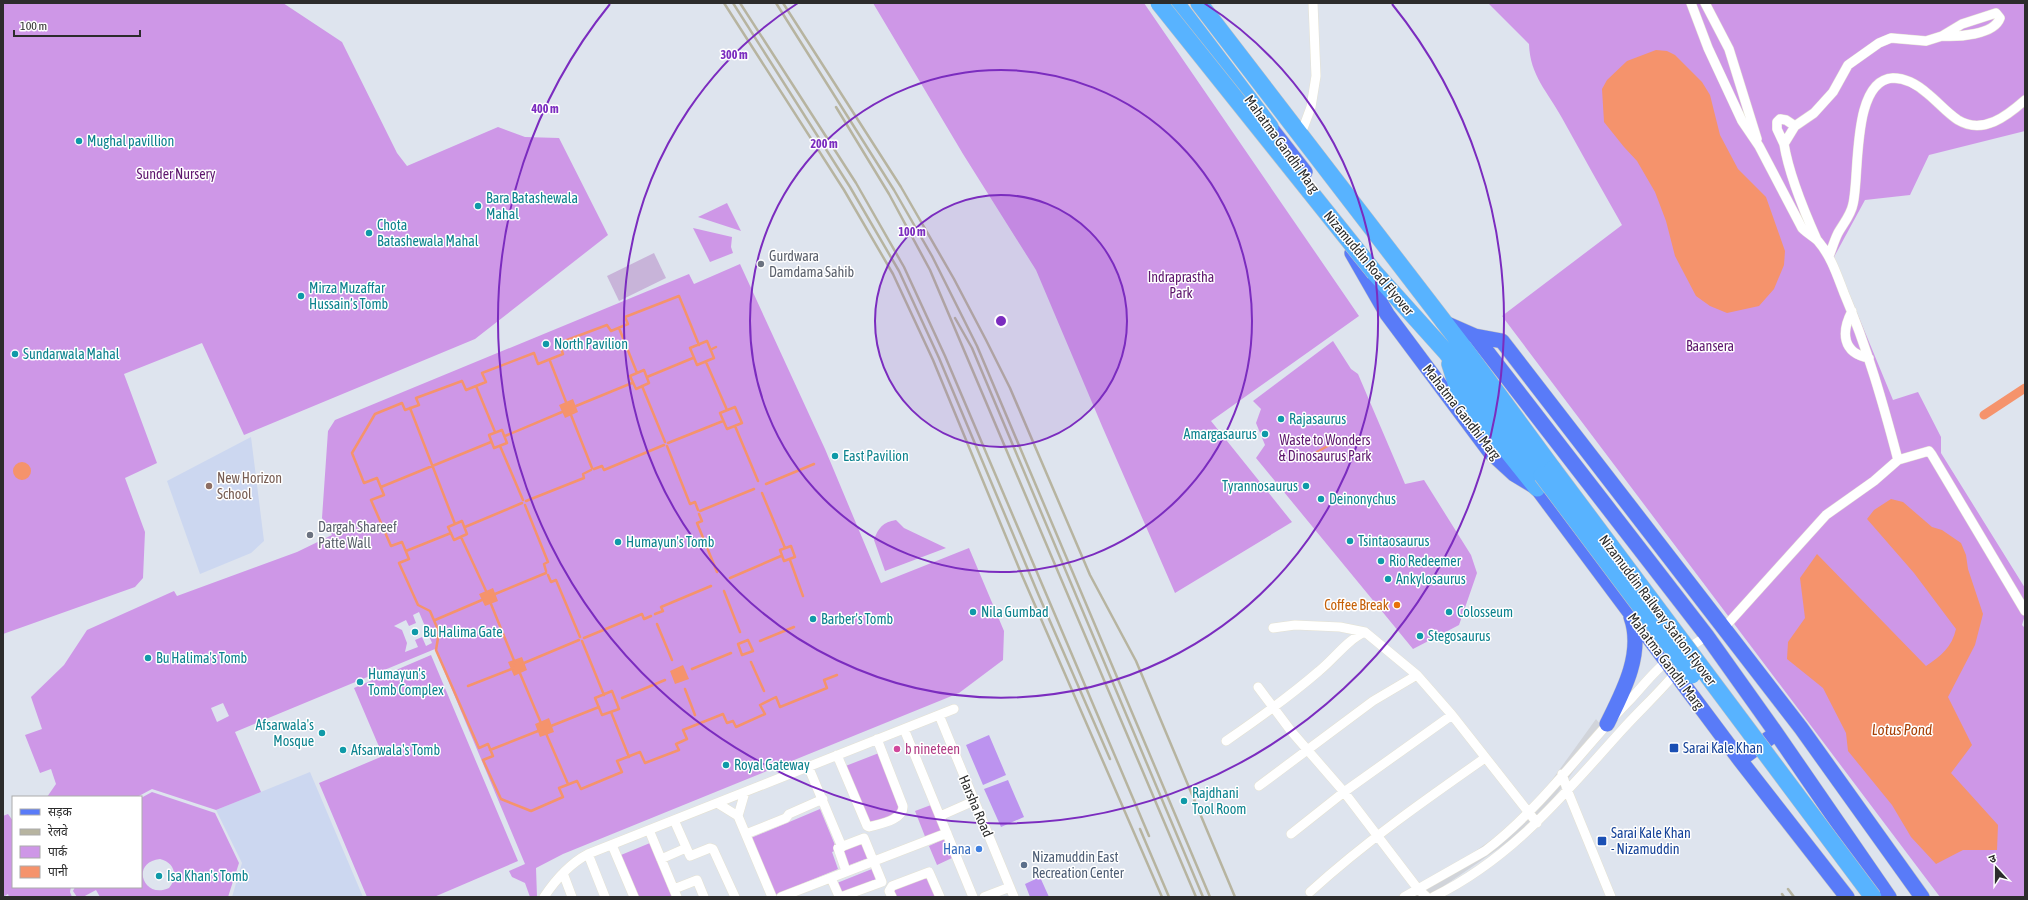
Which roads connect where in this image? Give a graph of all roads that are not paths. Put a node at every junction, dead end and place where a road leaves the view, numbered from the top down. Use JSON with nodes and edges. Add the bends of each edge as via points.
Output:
{"nodes":[{"id":1,"x":1159,"y":3,"type":"edge"},
{"id":2,"x":1176,"y":3,"type":"edge"},
{"id":3,"x":1200,"y":3,"type":"edge"},
{"id":4,"x":1205,"y":3,"type":"edge"},
{"id":5,"x":1312,"y":3,"type":"edge"},
{"id":6,"x":1691,"y":3,"type":"edge"},
{"id":7,"x":1705,"y":3,"type":"edge"},
{"id":8,"x":1942,"y":36,"type":"junction"},
{"id":9,"x":1228,"y":40,"type":"junction"},
{"id":10,"x":2025,"y":100,"type":"edge"},
{"id":11,"x":1795,"y":126,"type":"junction"},
{"id":12,"x":1270,"y":127,"type":"joint"},
{"id":13,"x":1301,"y":134,"type":"junction"},
{"id":14,"x":1784,"y":144,"type":"junction"},
{"id":15,"x":1759,"y":146,"type":"junction"},
{"id":16,"x":1817,"y":240,"type":"junction"},
{"id":17,"x":1829,"y":256,"type":"junction"},
{"id":18,"x":1852,"y":311,"type":"junction"},
{"id":19,"x":1444,"y":322,"type":"junction"},
{"id":20,"x":1474,"y":336,"type":"junction"},
{"id":21,"x":1446,"y":352,"type":"junction"},
{"id":22,"x":1869,"y":358,"type":"junction"},
{"id":23,"x":1507,"y":418,"type":"junction"},
{"id":24,"x":1898,"y":460,"type":"junction"},
{"id":25,"x":1537,"y":488,"type":"junction"},
{"id":26,"x":1639,"y":547,"type":"junction"},
{"id":27,"x":1602,"y":575,"type":"junction"},
{"id":28,"x":1628,"y":610,"type":"junction"},
{"id":29,"x":2025,"y":611,"type":"edge"},
{"id":30,"x":1273,"y":628,"type":"dead end"},
{"id":31,"x":1723,"y":629,"type":"junction"},
{"id":32,"x":1366,"y":632,"type":"junction"},
{"id":33,"x":1706,"y":636,"type":"junction"},
{"id":34,"x":1671,"y":668,"type":"junction"},
{"id":35,"x":1417,"y":675,"type":"junction"},
{"id":36,"x":1258,"y":687,"type":"dead end"},
{"id":37,"x":1275,"y":708,"type":"junction"},
{"id":38,"x":954,"y":709,"type":"dead end"},
{"id":39,"x":939,"y":715,"type":"junction"},
{"id":40,"x":1452,"y":715,"type":"junction"},
{"id":41,"x":1607,"y":724,"type":"junction"},
{"id":42,"x":904,"y":729,"type":"junction"},
{"id":43,"x":1776,"y":733,"type":"junction"},
{"id":44,"x":877,"y":739,"type":"junction"},
{"id":45,"x":1226,"y":741,"type":"dead end"},
{"id":46,"x":1308,"y":750,"type":"junction"},
{"id":47,"x":837,"y":755,"type":"junction"},
{"id":48,"x":1485,"y":758,"type":"junction"},
{"id":49,"x":1740,"y":760,"type":"junction"},
{"id":50,"x":808,"y":766,"type":"junction"},
{"id":51,"x":1562,"y":774,"type":"junction"},
{"id":52,"x":1259,"y":786,"type":"dead end"},
{"id":53,"x":745,"y":792,"type":"junction"},
{"id":54,"x":1344,"y":792,"type":"junction"},
{"id":55,"x":1568,"y":792,"type":"junction"},
{"id":56,"x":823,"y":798,"type":"junction"},
{"id":57,"x":974,"y":801,"type":"junction"},
{"id":58,"x":717,"y":803,"type":"junction"},
{"id":59,"x":1529,"y":810,"type":"junction"},
{"id":60,"x":738,"y":816,"type":"junction"},
{"id":61,"x":940,"y":816,"type":"junction"},
{"id":62,"x":674,"y":820,"type":"junction"},
{"id":63,"x":1537,"y":823,"type":"junction"},
{"id":64,"x":869,"y":827,"type":"junction"},
{"id":65,"x":649,"y":830,"type":"junction"},
{"id":66,"x":947,"y":833,"type":"junction"},
{"id":67,"x":746,"y":834,"type":"junction"},
{"id":68,"x":1291,"y":834,"type":"dead end"},
{"id":69,"x":1377,"y":835,"type":"junction"},
{"id":70,"x":864,"y":838,"type":"junction"},
{"id":71,"x":612,"y":845,"type":"junction"},
{"id":72,"x":842,"y":847,"type":"junction"},
{"id":73,"x":686,"y":848,"type":"junction"},
{"id":74,"x":588,"y":854,"type":"junction"},
{"id":75,"x":661,"y":859,"type":"junction"},
{"id":76,"x":874,"y":861,"type":"junction"},
{"id":77,"x":846,"y":872,"type":"junction"},
{"id":78,"x":563,"y":873,"type":"junction"},
{"id":79,"x":831,"y":878,"type":"junction"},
{"id":80,"x":1010,"y":887,"type":"junction"},
{"id":81,"x":1418,"y":889,"type":"junction"},
{"id":82,"x":1310,"y":892,"type":"dead end"},
{"id":83,"x":676,"y":893,"type":"edge"},
{"id":84,"x":863,"y":894,"type":"edge"},
{"id":85,"x":544,"y":897,"type":"edge"},
{"id":86,"x":572,"y":897,"type":"edge"},
{"id":87,"x":605,"y":897,"type":"edge"},
{"id":88,"x":634,"y":897,"type":"edge"},
{"id":89,"x":704,"y":897,"type":"edge"},
{"id":90,"x":735,"y":897,"type":"edge"},
{"id":91,"x":772,"y":897,"type":"edge"},
{"id":92,"x":781,"y":897,"type":"edge"},
{"id":93,"x":892,"y":897,"type":"edge"},
{"id":94,"x":940,"y":897,"type":"edge"},
{"id":95,"x":973,"y":897,"type":"edge"},
{"id":96,"x":984,"y":897,"type":"edge"},
{"id":97,"x":1014,"y":897,"type":"edge"},
{"id":98,"x":1404,"y":897,"type":"edge"},
{"id":99,"x":1427,"y":897,"type":"edge"},
{"id":100,"x":1432,"y":897,"type":"edge"},
{"id":101,"x":1611,"y":897,"type":"edge"},
{"id":102,"x":1847,"y":897,"type":"edge"},
{"id":103,"x":1859,"y":897,"type":"edge"},
{"id":104,"x":1873,"y":897,"type":"edge"},
{"id":105,"x":1889,"y":897,"type":"edge"},
{"id":106,"x":1922,"y":897,"type":"edge"}],
"edges":[{"from":1,"to":21,"type":"highway","name":"Nizamuddin Road Flyover","bridge":true,"via":[[1375,273]]},
{"from":2,"to":12,"type":"highway","name":"Mahatma Gandhi Marg"},
{"from":3,"to":9,"type":"highway"},
{"from":4,"to":9,"type":"highway"},
{"from":5,"to":13,"type":"street","via":[[1315,83],[1311,107]]},
{"from":6,"to":15,"type":"street","via":[[1708,48],[1742,121]]},
{"from":7,"to":15,"type":"street","via":[[1729,49]]},
{"from":8,"to":8,"type":"street","via":[[1962,24],[1984,16],[1996,13],[2000,18],[1998,23],[1962,37]]},
{"from":8,"to":11,"type":"street","via":[[1926,41],[1891,38],[1879,43],[1848,65],[1833,92],[1814,113]]},
{"from":9,"to":13,"type":"highway","name":"Mahatma Gandhi Marg"},
{"from":10,"to":17,"type":"street","via":[[2009,114],[1992,123],[1969,125],[1958,120],[1919,86],[1893,78],[1879,84],[1870,94],[1858,138],[1854,203],[1837,234]]},
{"from":11,"to":14,"type":"street"},
{"from":11,"to":14,"type":"street","via":[[1786,120],[1780,119],[1777,122],[1777,130]]},
{"from":12,"to":25,"type":"main road","name":"Mahatma Gandhi Marg","via":[[1309,178],[1387,314],[1490,452],[1514,474]]},
{"from":13,"to":19,"type":"highway","name":"Mahatma Gandhi Marg"},
{"from":14,"to":16,"type":"street","via":[[1801,203]]},
{"from":15,"to":16,"type":"street","via":[[1802,228]]},
{"from":16,"to":17,"type":"street"},
{"from":17,"to":18,"type":"street"},
{"from":18,"to":22,"type":"street"},
{"from":18,"to":22,"type":"street","via":[[1845,324],[1844,333],[1851,351]]},
{"from":19,"to":20,"type":"main road","name":"Mahatma Gandhi Marg"},
{"from":19,"to":23,"type":"highway","name":"Nizamuddin Railway Station Flyover"},
{"from":20,"to":26,"type":"main road","name":"Mahatma Gandhi Marg"},
{"from":20,"to":31,"type":"main road","via":[[1502,341]]},
{"from":21,"to":23,"type":"highway","name":"Nizamuddin Railway Station Flyover"},
{"from":21,"to":25,"type":"highway","via":[[1458,389]]},
{"from":22,"to":24,"type":"street"},
{"from":23,"to":103,"type":"highway","name":"Nizamuddin Railway Station Flyover","bridge":true},
{"from":23,"to":104,"type":"highway","name":"Nizamuddin Railway Station Flyover","bridge":true},
{"from":24,"to":29,"type":"street","via":[[1929,451]]},
{"from":24,"to":31,"type":"street","via":[[1874,481],[1826,515]]},
{"from":25,"to":27,"type":"main road","name":"Mahatma Gandhi Marg"},
{"from":26,"to":27,"type":"main road"},
{"from":26,"to":33,"type":"main road","name":"Mahatma Gandhi Marg"},
{"from":27,"to":28,"type":"main road","name":"Mahatma Gandhi Marg"},
{"from":28,"to":34,"type":"main road","name":"Mahatma Gandhi Marg"},
{"from":28,"to":41,"type":"main road","via":[[1636,640],[1633,660],[1622,694]]},
{"from":30,"to":32,"type":"street","via":[[1295,625],[1340,627]]},
{"from":31,"to":106,"type":"main road","via":[[1801,728]]},
{"from":32,"to":35,"type":"street"},
{"from":32,"to":37,"type":"street","via":[[1358,636]]},
{"from":33,"to":34,"type":"street"},
{"from":33,"to":34,"type":"street"},
{"from":33,"to":43,"type":"main road","name":"Mahatma Gandhi Marg"},
{"from":34,"to":41,"type":"street"},
{"from":34,"to":49,"type":"main road","name":"Mahatma Gandhi Marg"},
{"from":34,"to":55,"type":"street"},
{"from":35,"to":40,"type":"street"},
{"from":35,"to":46,"type":"street","via":[[1373,701]]},
{"from":36,"to":37,"type":"street"},
{"from":37,"to":45,"type":"street"},
{"from":37,"to":46,"type":"street"},
{"from":38,"to":39,"type":"street"},
{"from":39,"to":42,"type":"street"},
{"from":39,"to":57,"type":"street","name":"Harsha Road"},
{"from":40,"to":48,"type":"street"},
{"from":40,"to":54,"type":"street"},
{"from":41,"to":51,"type":"street"},
{"from":42,"to":44,"type":"street"},
{"from":42,"to":61,"type":"street"},
{"from":43,"to":49,"type":"main road"},
{"from":43,"to":105,"type":"main road","name":"Mahatma Gandhi Marg"},
{"from":44,"to":47,"type":"street"},
{"from":44,"to":64,"type":"street","via":[[903,810],[899,815]]},
{"from":46,"to":52,"type":"street"},
{"from":46,"to":54,"type":"street"},
{"from":47,"to":50,"type":"street"},
{"from":47,"to":64,"type":"street"},
{"from":48,"to":59,"type":"street"},
{"from":48,"to":69,"type":"street"},
{"from":49,"to":102,"type":"main road","name":"Mahatma Gandhi Marg"},
{"from":50,"to":53,"type":"street"},
{"from":50,"to":56,"type":"street"},
{"from":51,"to":55,"type":"street"},
{"from":51,"to":59,"type":"street"},
{"from":53,"to":58,"type":"street"},
{"from":53,"to":60,"type":"street"},
{"from":54,"to":68,"type":"street"},
{"from":54,"to":69,"type":"street"},
{"from":55,"to":63,"type":"street"},
{"from":55,"to":101,"type":"street"},
{"from":56,"to":67,"type":"street","via":[[789,814],[786,818]]},
{"from":56,"to":72,"type":"street"},
{"from":57,"to":61,"type":"street"},
{"from":57,"to":80,"type":"street","name":"Harsha Road"},
{"from":58,"to":60,"type":"street"},
{"from":58,"to":62,"type":"street"},
{"from":59,"to":63,"type":"street"},
{"from":59,"to":81,"type":"street","via":[[1498,842]]},
{"from":60,"to":67,"type":"street"},
{"from":61,"to":66,"type":"street"},
{"from":62,"to":65,"type":"street"},
{"from":62,"to":73,"type":"street"},
{"from":63,"to":100,"type":"street","via":[[1495,859]]},
{"from":64,"to":70,"type":"street","via":[[864,833]]},
{"from":65,"to":71,"type":"street"},
{"from":65,"to":75,"type":"street"},
{"from":66,"to":76,"type":"street"},
{"from":66,"to":95,"type":"street"},
{"from":67,"to":91,"type":"street"},
{"from":69,"to":81,"type":"street"},
{"from":69,"to":82,"type":"street"},
{"from":70,"to":72,"type":"street"},
{"from":70,"to":76,"type":"street"},
{"from":71,"to":74,"type":"street"},
{"from":71,"to":88,"type":"street"},
{"from":72,"to":77,"type":"street","via":[[838,848]]},
{"from":73,"to":75,"type":"street"},
{"from":73,"to":90,"type":"street","via":[[690,856],[713,849]]},
{"from":74,"to":78,"type":"street","via":[[575,861]]},
{"from":74,"to":87,"type":"street"},
{"from":75,"to":83,"type":"street"},
{"from":76,"to":77,"type":"street"},
{"from":76,"to":84,"type":"street","via":[[882,881]]},
{"from":77,"to":79,"type":"street"},
{"from":78,"to":85,"type":"street"},
{"from":78,"to":86,"type":"street"},
{"from":79,"to":84,"type":"street","via":[[840,896]]},
{"from":79,"to":92,"type":"street"},
{"from":80,"to":96,"type":"street"},
{"from":80,"to":97,"type":"street","name":"Harsha Road"},
{"from":81,"to":98,"type":"street"},
{"from":81,"to":99,"type":"street"},
{"from":83,"to":89,"type":"street","via":[[697,880]]},
{"from":93,"to":94,"type":"street","via":[[892,886],[929,872]]}]}
